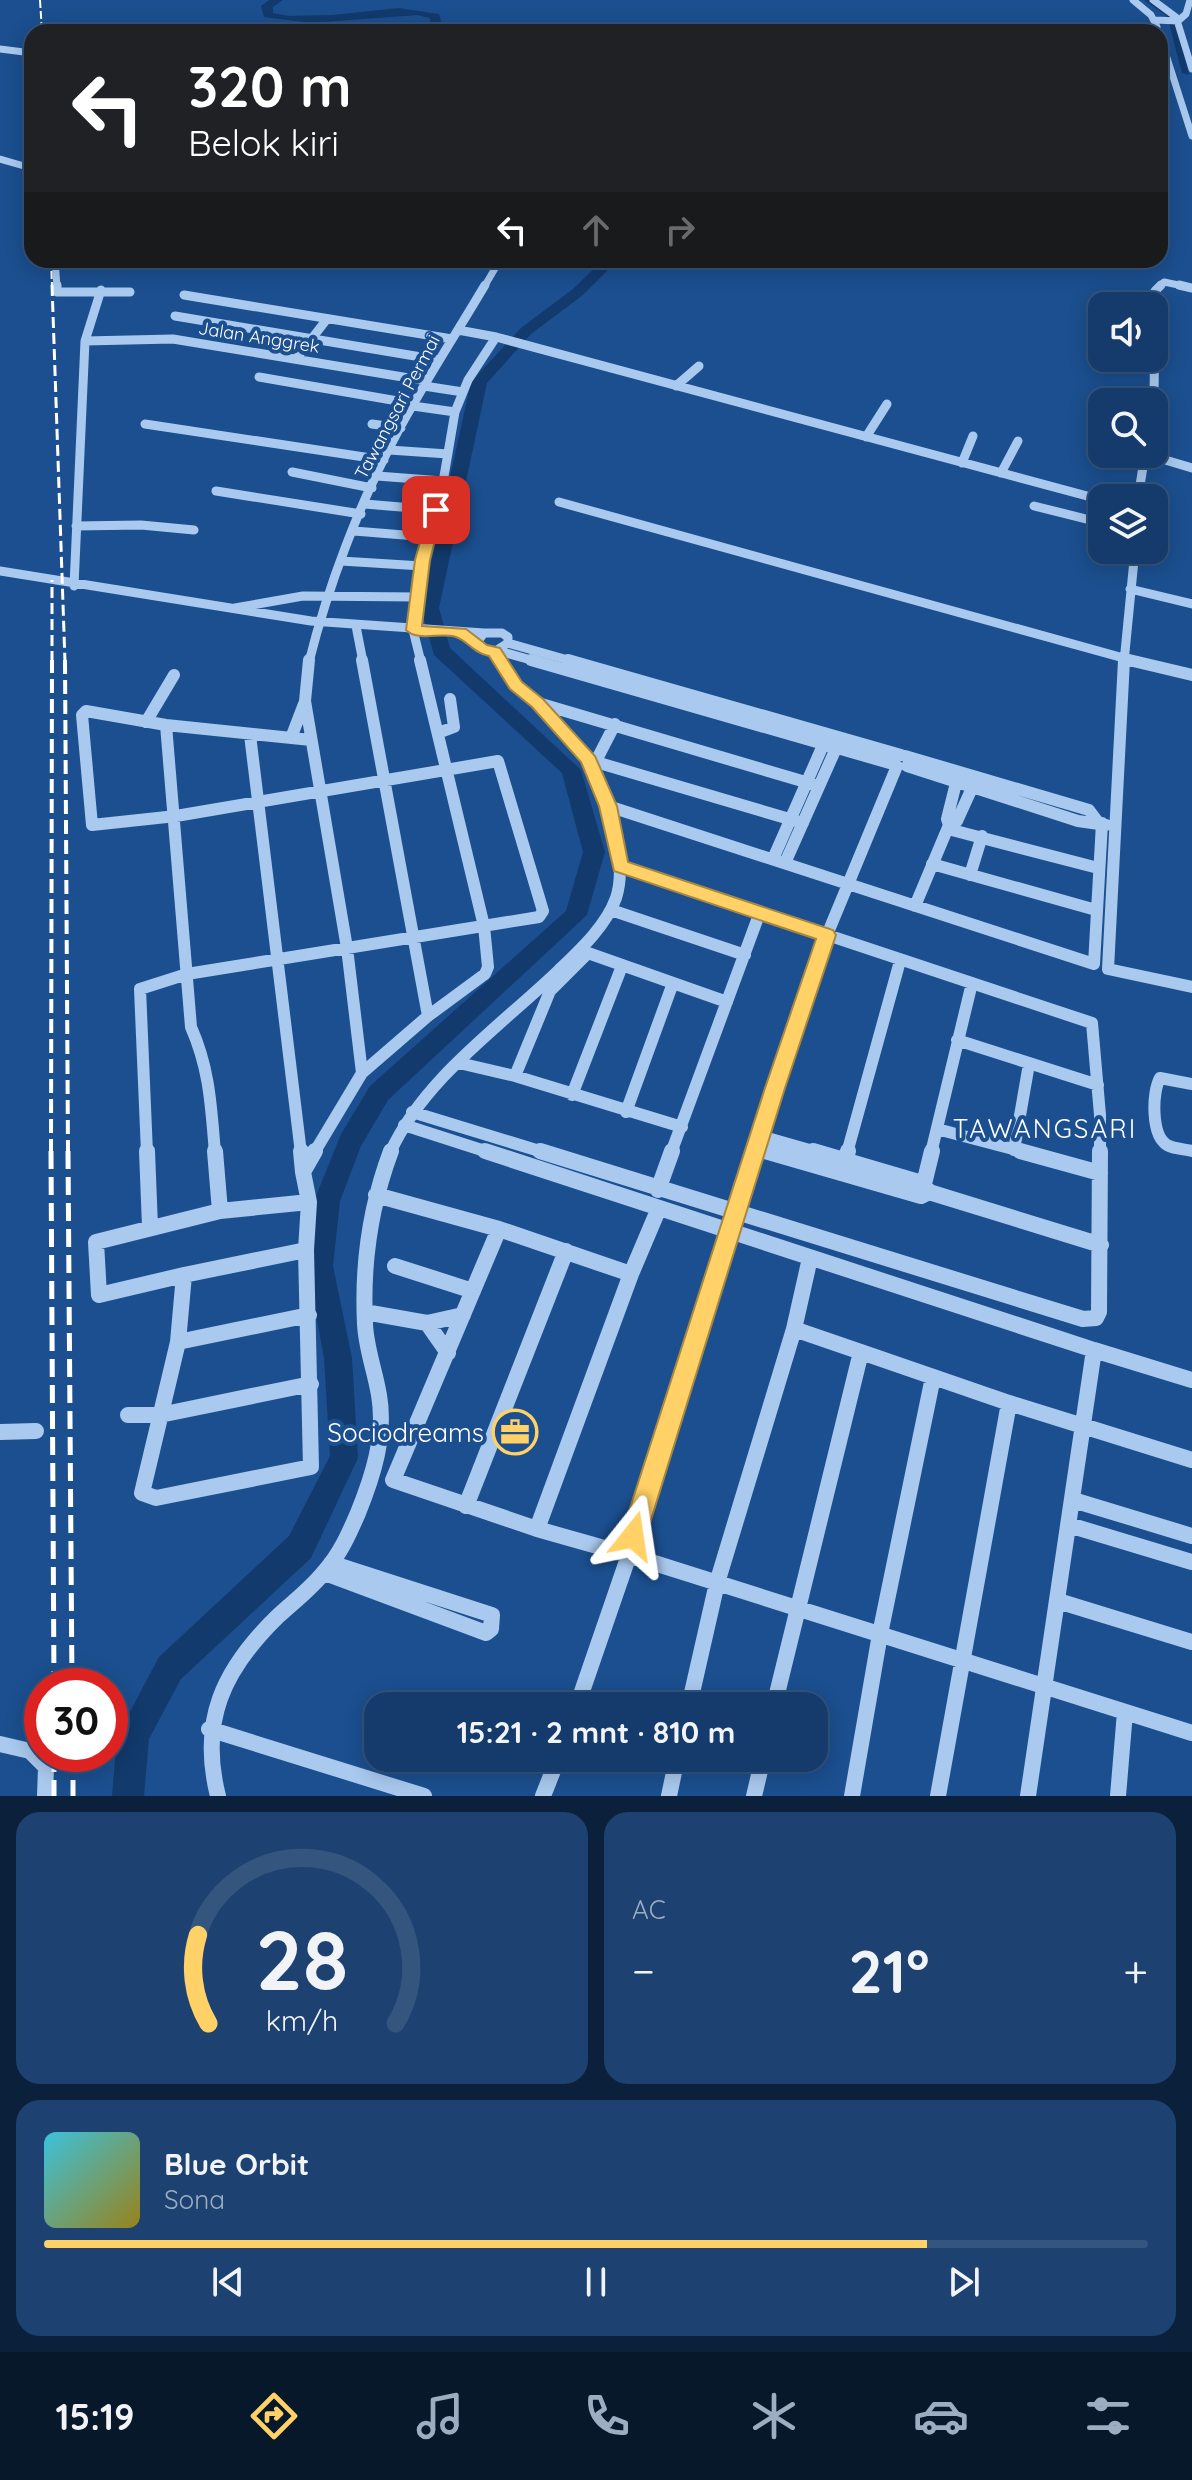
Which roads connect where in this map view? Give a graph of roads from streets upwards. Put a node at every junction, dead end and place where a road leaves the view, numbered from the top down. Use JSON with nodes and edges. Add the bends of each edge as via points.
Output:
{"nodes":[{"id":1,"x":1133,"y":0,"type":"edge"},
{"id":2,"x":1153,"y":0,"type":"edge"},
{"id":3,"x":1190,"y":0,"type":"edge"},
{"id":4,"x":1158,"y":20,"type":"junction"},
{"id":5,"x":1176,"y":20,"type":"junction"},
{"id":6,"x":1158,"y":24,"type":"edge"},
{"id":7,"x":0,"y":49,"type":"edge"},
{"id":8,"x":24,"y":52,"type":"edge"},
{"id":9,"x":1168,"y":55,"type":"edge"},
{"id":10,"x":1192,"y":69,"type":"edge"},
{"id":11,"x":1185,"y":100,"type":"edge"},
{"id":12,"x":1190,"y":121,"type":"edge"},
{"id":13,"x":1192,"y":136,"type":"edge"},
{"id":14,"x":0,"y":159,"type":"edge"},
{"id":15,"x":24,"y":166,"type":"edge"},
{"id":16,"x":56,"y":268,"type":"edge"},
{"id":17,"x":495,"y":268,"type":"edge"},
{"id":18,"x":1192,"y":288,"type":"edge"},
{"id":19,"x":101,"y":290,"type":"junction"},
{"id":20,"x":130,"y":292,"type":"dead end"},
{"id":21,"x":184,"y":295,"type":"dead end"},
{"id":22,"x":175,"y":316,"type":"dead end"},
{"id":23,"x":327,"y":319,"type":"junction"},
{"id":24,"x":455,"y":334,"type":"junction"},
{"id":25,"x":499,"y":338,"type":"junction"},
{"id":26,"x":311,"y":339,"type":"junction"},
{"id":27,"x":85,"y":341,"type":"junction"},
{"id":28,"x":296,"y":359,"type":"junction"},
{"id":29,"x":439,"y":360,"type":"junction"},
{"id":30,"x":699,"y":366,"type":"dead end"},
{"id":31,"x":259,"y":377,"type":"dead end"},
{"id":32,"x":426,"y":384,"type":"junction"},
{"id":33,"x":676,"y":386,"type":"junction"},
{"id":34,"x":1154,"y":388,"type":"edge"},
{"id":35,"x":463,"y":392,"type":"junction"},
{"id":36,"x":887,"y":404,"type":"dead end"},
{"id":37,"x":414,"y":405,"type":"junction"},
{"id":38,"x":455,"y":412,"type":"junction"},
{"id":39,"x":145,"y":424,"type":"dead end"},
{"id":40,"x":372,"y":424,"type":"dead end"},
{"id":41,"x":401,"y":428,"type":"junction"},
{"id":42,"x":973,"y":436,"type":"dead end"},
{"id":43,"x":866,"y":437,"type":"junction"},
{"id":44,"x":1018,"y":441,"type":"dead end"},
{"id":45,"x":389,"y":450,"type":"junction"},
{"id":46,"x":448,"y":454,"type":"junction"},
{"id":47,"x":384,"y":460,"type":"junction"},
{"id":48,"x":1168,"y":461,"type":"edge"},
{"id":49,"x":962,"y":463,"type":"junction"},
{"id":50,"x":1192,"y":468,"type":"edge"},
{"id":51,"x":292,"y":472,"type":"dead end"},
{"id":52,"x":1001,"y":473,"type":"junction"},
{"id":53,"x":377,"y":476,"type":"junction"},
{"id":54,"x":443,"y":481,"type":"junction"},
{"id":55,"x":372,"y":488,"type":"junction"},
{"id":56,"x":216,"y":491,"type":"dead end"},
{"id":57,"x":1088,"y":496,"type":"edge"},
{"id":58,"x":559,"y":502,"type":"dead end"},
{"id":59,"x":1034,"y":506,"type":"dead end"},
{"id":60,"x":363,"y":509,"type":"junction"},
{"id":61,"x":436,"y":510,"type":"junction"},
{"id":62,"x":1088,"y":520,"type":"edge"},
{"id":63,"x":76,"y":526,"type":"junction"},
{"id":64,"x":194,"y":530,"type":"dead end"},
{"id":65,"x":354,"y":531,"type":"junction"},
{"id":66,"x":429,"y":537,"type":"junction"},
{"id":67,"x":341,"y":561,"type":"junction"},
{"id":68,"x":1133,"y":564,"type":"edge"},
{"id":69,"x":422,"y":566,"type":"junction"},
{"id":70,"x":0,"y":571,"type":"edge"},
{"id":71,"x":74,"y":586,"type":"junction"},
{"id":72,"x":1130,"y":589,"type":"junction"},
{"id":73,"x":328,"y":594,"type":"junction"},
{"id":74,"x":418,"y":597,"type":"junction"},
{"id":75,"x":1192,"y":604,"type":"edge"},
{"id":76,"x":232,"y":609,"type":"junction"},
{"id":77,"x":319,"y":621,"type":"junction"},
{"id":78,"x":356,"y":626,"type":"junction"},
{"id":79,"x":418,"y":630,"type":"junction"},
{"id":80,"x":457,"y":632,"type":"junction"},
{"id":81,"x":484,"y":633,"type":"junction"},
{"id":82,"x":478,"y":646,"type":"junction"},
{"id":83,"x":500,"y":649,"type":"junction"},
{"id":84,"x":1124,"y":659,"type":"junction"},
{"id":85,"x":174,"y":675,"type":"dead end"},
{"id":86,"x":1192,"y":675,"type":"edge"},
{"id":87,"x":450,"y":699,"type":"dead end"},
{"id":88,"x":305,"y":701,"type":"junction"},
{"id":89,"x":538,"y":703,"type":"junction"},
{"id":90,"x":758,"y":718,"type":"junction"},
{"id":91,"x":146,"y":722,"type":"junction"},
{"id":92,"x":615,"y":724,"type":"junction"},
{"id":93,"x":166,"y":725,"type":"junction"},
{"id":94,"x":438,"y":733,"type":"junction"},
{"id":95,"x":250,"y":735,"type":"junction"},
{"id":96,"x":291,"y":738,"type":"junction"},
{"id":97,"x":311,"y":740,"type":"junction"},
{"id":98,"x":824,"y":743,"type":"junction"},
{"id":99,"x":837,"y":746,"type":"junction"},
{"id":100,"x":592,"y":761,"type":"junction"},
{"id":101,"x":900,"y":761,"type":"junction"},
{"id":102,"x":447,"y":770,"type":"junction"},
{"id":103,"x":384,"y":780,"type":"junction"},
{"id":104,"x":806,"y":782,"type":"junction"},
{"id":105,"x":956,"y":783,"type":"junction"},
{"id":106,"x":1005,"y":784,"type":"junction"},
{"id":107,"x":819,"y":786,"type":"junction"},
{"id":108,"x":972,"y":788,"type":"junction"},
{"id":109,"x":320,"y":791,"type":"junction"},
{"id":110,"x":999,"y":797,"type":"junction"},
{"id":111,"x":256,"y":801,"type":"junction"},
{"id":112,"x":608,"y":806,"type":"junction"},
{"id":113,"x":176,"y":816,"type":"junction"},
{"id":114,"x":796,"y":821,"type":"junction"},
{"id":115,"x":1100,"y":822,"type":"junction"},
{"id":116,"x":948,"y":827,"type":"junction"},
{"id":117,"x":1115,"y":828,"type":"junction"},
{"id":118,"x":982,"y":836,"type":"junction"},
{"id":119,"x":779,"y":861,"type":"junction"},
{"id":120,"x":932,"y":864,"type":"junction"},
{"id":121,"x":620,"y":866,"type":"junction"},
{"id":122,"x":1098,"y":868,"type":"junction"},
{"id":123,"x":970,"y":875,"type":"junction"},
{"id":124,"x":847,"y":884,"type":"junction"},
{"id":125,"x":915,"y":906,"type":"junction"},
{"id":126,"x":611,"y":910,"type":"junction"},
{"id":127,"x":1096,"y":910,"type":"junction"},
{"id":128,"x":760,"y":912,"type":"junction"},
{"id":129,"x":484,"y":926,"type":"junction"},
{"id":130,"x":827,"y":935,"type":"junction"},
{"id":131,"x":413,"y":937,"type":"junction"},
{"id":132,"x":347,"y":948,"type":"junction"},
{"id":133,"x":745,"y":955,"type":"junction"},
{"id":134,"x":277,"y":959,"type":"junction"},
{"id":135,"x":900,"y":961,"type":"junction"},
{"id":136,"x":622,"y":966,"type":"junction"},
{"id":137,"x":187,"y":974,"type":"junction"},
{"id":138,"x":673,"y":983,"type":"junction"},
{"id":139,"x":972,"y":983,"type":"junction"},
{"id":140,"x":1192,"y":987,"type":"edge"},
{"id":141,"x":727,"y":1002,"type":"junction"},
{"id":142,"x":428,"y":1016,"type":"junction"},
{"id":143,"x":957,"y":1040,"type":"junction"},
{"id":144,"x":459,"y":1063,"type":"junction"},
{"id":145,"x":1029,"y":1064,"type":"junction"},
{"id":146,"x":362,"y":1073,"type":"junction"},
{"id":147,"x":515,"y":1076,"type":"junction"},
{"id":148,"x":1192,"y":1084,"type":"edge"},
{"id":149,"x":1098,"y":1085,"type":"junction"},
{"id":150,"x":572,"y":1095,"type":"junction"},
{"id":151,"x":626,"y":1112,"type":"junction"},
{"id":152,"x":408,"y":1119,"type":"junction"},
{"id":153,"x":682,"y":1127,"type":"junction"},
{"id":154,"x":937,"y":1129,"type":"junction"},
{"id":155,"x":758,"y":1142,"type":"junction"},
{"id":156,"x":1014,"y":1150,"type":"junction"},
{"id":157,"x":1192,"y":1151,"type":"edge"},
{"id":158,"x":844,"y":1167,"type":"junction"},
{"id":159,"x":303,"y":1172,"type":"junction"},
{"id":160,"x":1100,"y":1173,"type":"junction"},
{"id":161,"x":658,"y":1190,"type":"junction"},
{"id":162,"x":924,"y":1190,"type":"junction"},
{"id":163,"x":376,"y":1195,"type":"junction"},
{"id":164,"x":309,"y":1202,"type":"junction"},
{"id":165,"x":659,"y":1208,"type":"junction"},
{"id":166,"x":220,"y":1211,"type":"junction"},
{"id":167,"x":735,"y":1213,"type":"junction"},
{"id":168,"x":150,"y":1227,"type":"junction"},
{"id":169,"x":499,"y":1229,"type":"junction"},
{"id":170,"x":730,"y":1231,"type":"junction"},
{"id":171,"x":1101,"y":1245,"type":"junction"},
{"id":172,"x":306,"y":1250,"type":"junction"},
{"id":173,"x":566,"y":1251,"type":"junction"},
{"id":174,"x":810,"y":1258,"type":"junction"},
{"id":175,"x":395,"y":1266,"type":"dead end"},
{"id":176,"x":631,"y":1274,"type":"junction"},
{"id":177,"x":184,"y":1275,"type":"junction"},
{"id":178,"x":473,"y":1291,"type":"junction"},
{"id":179,"x":365,"y":1312,"type":"junction"},
{"id":180,"x":309,"y":1315,"type":"junction"},
{"id":181,"x":463,"y":1315,"type":"junction"},
{"id":182,"x":427,"y":1323,"type":"junction"},
{"id":183,"x":794,"y":1329,"type":"junction"},
{"id":184,"x":178,"y":1342,"type":"junction"},
{"id":185,"x":1094,"y":1350,"type":"junction"},
{"id":186,"x":861,"y":1352,"type":"junction"},
{"id":187,"x":448,"y":1353,"type":"junction"},
{"id":188,"x":933,"y":1377,"type":"junction"},
{"id":189,"x":1192,"y":1380,"type":"edge"},
{"id":190,"x":311,"y":1384,"type":"junction"},
{"id":191,"x":1009,"y":1403,"type":"junction"},
{"id":192,"x":128,"y":1415,"type":"dead end"},
{"id":193,"x":160,"y":1415,"type":"junction"},
{"id":194,"x":1084,"y":1426,"type":"junction"},
{"id":195,"x":36,"y":1431,"type":"dead end"},
{"id":196,"x":0,"y":1432,"type":"edge"},
{"id":197,"x":1192,"y":1460,"type":"edge"},
{"id":198,"x":1073,"y":1500,"type":"junction"},
{"id":199,"x":466,"y":1506,"type":"junction"},
{"id":200,"x":1069,"y":1525,"type":"junction"},
{"id":201,"x":537,"y":1529,"type":"junction"},
{"id":202,"x":1192,"y":1536,"type":"edge"},
{"id":203,"x":629,"y":1555,"type":"junction"},
{"id":204,"x":1192,"y":1562,"type":"edge"},
{"id":205,"x":328,"y":1568,"type":"junction"},
{"id":206,"x":717,"y":1583,"type":"junction"},
{"id":207,"x":1058,"y":1601,"type":"junction"},
{"id":208,"x":796,"y":1608,"type":"junction"},
{"id":209,"x":880,"y":1634,"type":"junction"},
{"id":210,"x":1192,"y":1642,"type":"edge"},
{"id":211,"x":961,"y":1660,"type":"junction"},
{"id":212,"x":1045,"y":1686,"type":"junction"},
{"id":213,"x":582,"y":1692,"type":"edge"},
{"id":214,"x":692,"y":1692,"type":"edge"},
{"id":215,"x":777,"y":1692,"type":"edge"},
{"id":216,"x":1125,"y":1712,"type":"junction"},
{"id":217,"x":209,"y":1729,"type":"junction"},
{"id":218,"x":1192,"y":1733,"type":"edge"},
{"id":219,"x":0,"y":1744,"type":"edge"},
{"id":220,"x":552,"y":1772,"type":"edge"},
{"id":221,"x":674,"y":1772,"type":"edge"},
{"id":222,"x":760,"y":1772,"type":"edge"},
{"id":223,"x":45,"y":1796,"type":"edge"},
{"id":224,"x":218,"y":1796,"type":"edge"},
{"id":225,"x":424,"y":1796,"type":"edge"},
{"id":226,"x":543,"y":1796,"type":"edge"},
{"id":227,"x":669,"y":1796,"type":"edge"},
{"id":228,"x":754,"y":1796,"type":"edge"},
{"id":229,"x":852,"y":1796,"type":"edge"},
{"id":230,"x":938,"y":1796,"type":"edge"},
{"id":231,"x":1028,"y":1796,"type":"edge"},
{"id":232,"x":1118,"y":1796,"type":"edge"}],
"edges":[{"from":1,"to":4,"type":"street"},
{"from":2,"to":5,"type":"street"},
{"from":3,"to":5,"type":"street","via":[[1186,14]]},
{"from":4,"to":5,"type":"street"},
{"from":4,"to":6,"type":"street"},
{"from":5,"to":10,"type":"street"},
{"from":7,"to":8,"type":"street"},
{"from":9,"to":11,"type":"street"},
{"from":11,"to":12,"type":"street"},
{"from":12,"to":13,"type":"street"},
{"from":14,"to":15,"type":"street"},
{"from":16,"to":19,"type":"street","via":[[57,292]]},
{"from":17,"to":24,"type":"street","name":"Tawangsari Permai"},
{"from":18,"to":34,"type":"street","via":[[1164,282],[1155,291]]},
{"from":19,"to":20,"type":"street"},
{"from":19,"to":27,"type":"street"},
{"from":21,"to":23,"type":"street"},
{"from":22,"to":26,"type":"street"},
{"from":23,"to":24,"type":"street"},
{"from":23,"to":26,"type":"street"},
{"from":24,"to":25,"type":"street"},
{"from":24,"to":29,"type":"street","name":"Tawangsari Permai"},
{"from":25,"to":33,"type":"street"},
{"from":25,"to":35,"type":"street"},
{"from":26,"to":28,"type":"street"},
{"from":26,"to":29,"type":"street"},
{"from":27,"to":28,"type":"street","name":"Jalan Anggrek","via":[[173,339]]},
{"from":27,"to":63,"type":"street"},
{"from":28,"to":32,"type":"street","name":"Jalan Anggrek"},
{"from":29,"to":32,"type":"street","name":"Tawangsari Permai"},
{"from":30,"to":33,"type":"street"},
{"from":31,"to":37,"type":"street"},
{"from":32,"to":35,"type":"street","name":"Jalan Anggrek"},
{"from":32,"to":37,"type":"street","name":"Tawangsari Permai"},
{"from":33,"to":43,"type":"street"},
{"from":35,"to":38,"type":"street"},
{"from":36,"to":43,"type":"street"},
{"from":37,"to":38,"type":"street"},
{"from":37,"to":41,"type":"street","name":"Tawangsari Permai"},
{"from":38,"to":46,"type":"street"},
{"from":39,"to":47,"type":"street"},
{"from":40,"to":41,"type":"street"},
{"from":41,"to":45,"type":"street","name":"Tawangsari Permai"},
{"from":42,"to":49,"type":"street"},
{"from":43,"to":49,"type":"street"},
{"from":44,"to":52,"type":"street"},
{"from":45,"to":46,"type":"street"},
{"from":45,"to":47,"type":"street","name":"Tawangsari Permai"},
{"from":46,"to":54,"type":"street"},
{"from":47,"to":53,"type":"street","name":"Tawangsari Permai"},
{"from":48,"to":50,"type":"street"},
{"from":49,"to":52,"type":"street"},
{"from":51,"to":55,"type":"street"},
{"from":52,"to":57,"type":"street"},
{"from":53,"to":54,"type":"street"},
{"from":53,"to":55,"type":"street","name":"Tawangsari Permai"},
{"from":54,"to":61,"type":"street"},
{"from":55,"to":60,"type":"street","name":"Tawangsari Permai"},
{"from":56,"to":60,"type":"street"},
{"from":58,"to":84,"type":"street"},
{"from":59,"to":62,"type":"street"},
{"from":60,"to":61,"type":"street"},
{"from":60,"to":65,"type":"street","name":"Tawangsari Permai"},
{"from":61,"to":66,"type":"street"},
{"from":63,"to":64,"type":"street"},
{"from":63,"to":71,"type":"street"},
{"from":65,"to":66,"type":"street"},
{"from":65,"to":67,"type":"street","name":"Tawangsari Permai"},
{"from":66,"to":69,"type":"street"},
{"from":67,"to":69,"type":"street"},
{"from":67,"to":73,"type":"street","name":"Tawangsari Permai"},
{"from":68,"to":72,"type":"street"},
{"from":69,"to":74,"type":"street"},
{"from":70,"to":71,"type":"street"},
{"from":71,"to":76,"type":"street"},
{"from":72,"to":75,"type":"street"},
{"from":72,"to":84,"type":"street"},
{"from":73,"to":74,"type":"street"},
{"from":73,"to":76,"type":"street","via":[[281,595]]},
{"from":73,"to":77,"type":"street","name":"Tawangsari Permai"},
{"from":74,"to":79,"type":"street"},
{"from":76,"to":77,"type":"street"},
{"from":77,"to":78,"type":"street"},
{"from":77,"to":88,"type":"street","name":"Tawangsari Permai"},
{"from":78,"to":79,"type":"street"},
{"from":78,"to":103,"type":"street"},
{"from":79,"to":80,"type":"street"},
{"from":79,"to":94,"type":"street"},
{"from":80,"to":81,"type":"street"},
{"from":80,"to":82,"type":"street"},
{"from":81,"to":82,"type":"street"},
{"from":81,"to":83,"type":"street","via":[[508,637]]},
{"from":82,"to":83,"type":"street"},
{"from":83,"to":89,"type":"street","via":[[516,686]]},
{"from":83,"to":90,"type":"street"},
{"from":84,"to":86,"type":"street"},
{"from":84,"to":117,"type":"street"},
{"from":85,"to":91,"type":"street"},
{"from":87,"to":94,"type":"street","via":[[454,727]]},
{"from":88,"to":96,"type":"street"},
{"from":88,"to":97,"type":"street"},
{"from":89,"to":92,"type":"street"},
{"from":89,"to":100,"type":"street"},
{"from":90,"to":98,"type":"street"},
{"from":90,"to":101,"type":"street"},
{"from":91,"to":93,"type":"street"},
{"from":91,"to":113,"type":"street","via":[[91,711],[82,715],[92,825]]},
{"from":92,"to":100,"type":"street"},
{"from":92,"to":104,"type":"street"},
{"from":93,"to":95,"type":"street"},
{"from":93,"to":113,"type":"street"},
{"from":94,"to":102,"type":"street"},
{"from":95,"to":96,"type":"street"},
{"from":95,"to":111,"type":"street"},
{"from":96,"to":97,"type":"street"},
{"from":97,"to":109,"type":"street"},
{"from":98,"to":99,"type":"street"},
{"from":98,"to":104,"type":"street"},
{"from":99,"to":101,"type":"street"},
{"from":99,"to":107,"type":"street"},
{"from":100,"to":112,"type":"street"},
{"from":100,"to":114,"type":"street"},
{"from":101,"to":105,"type":"street"},
{"from":101,"to":106,"type":"street"},
{"from":101,"to":124,"type":"street"},
{"from":102,"to":103,"type":"street"},
{"from":102,"to":129,"type":"street"},
{"from":102,"to":129,"type":"street","via":[[501,763],[544,906],[539,917]]},
{"from":103,"to":109,"type":"street"},
{"from":103,"to":131,"type":"street"},
{"from":104,"to":107,"type":"street"},
{"from":104,"to":114,"type":"street"},
{"from":105,"to":108,"type":"street"},
{"from":105,"to":116,"type":"street"},
{"from":106,"to":110,"type":"street"},
{"from":106,"to":115,"type":"street","via":[[1089,810]]},
{"from":107,"to":114,"type":"street"},
{"from":108,"to":110,"type":"street"},
{"from":108,"to":116,"type":"street","via":[[957,821]]},
{"from":109,"to":111,"type":"street"},
{"from":109,"to":132,"type":"street"},
{"from":110,"to":115,"type":"street","via":[[1078,821]]},
{"from":111,"to":113,"type":"street"},
{"from":111,"to":134,"type":"street"},
{"from":112,"to":119,"type":"street"},
{"from":112,"to":121,"type":"street"},
{"from":113,"to":137,"type":"street"},
{"from":114,"to":119,"type":"street"},
{"from":115,"to":117,"type":"street"},
{"from":115,"to":122,"type":"street"},
{"from":116,"to":118,"type":"street"},
{"from":116,"to":120,"type":"street"},
{"from":117,"to":140,"type":"street","via":[[1108,969]]},
{"from":118,"to":122,"type":"street"},
{"from":118,"to":123,"type":"street"},
{"from":119,"to":124,"type":"street"},
{"from":120,"to":123,"type":"street"},
{"from":120,"to":125,"type":"street"},
{"from":121,"to":126,"type":"street"},
{"from":121,"to":128,"type":"street"},
{"from":122,"to":127,"type":"street"},
{"from":123,"to":127,"type":"street"},
{"from":124,"to":125,"type":"street"},
{"from":124,"to":130,"type":"street"},
{"from":125,"to":127,"type":"street","via":[[1094,964]]},
{"from":126,"to":133,"type":"street"},
{"from":126,"to":144,"type":"street","via":[[537,991]]},
{"from":128,"to":130,"type":"street"},
{"from":128,"to":133,"type":"street"},
{"from":129,"to":131,"type":"street"},
{"from":129,"to":142,"type":"street","via":[[487,971]]},
{"from":130,"to":135,"type":"street"},
{"from":130,"to":155,"type":"street"},
{"from":131,"to":132,"type":"street"},
{"from":131,"to":142,"type":"street"},
{"from":132,"to":134,"type":"street"},
{"from":132,"to":146,"type":"street"},
{"from":133,"to":141,"type":"street"},
{"from":134,"to":137,"type":"street"},
{"from":134,"to":159,"type":"street"},
{"from":135,"to":139,"type":"street"},
{"from":135,"to":158,"type":"street"},
{"from":136,"to":138,"type":"street"},
{"from":136,"to":147,"type":"street","via":[[588,953],[554,986]]},
{"from":136,"to":150,"type":"street"},
{"from":137,"to":166,"type":"street","via":[[191,1027],[209,1081]]},
{"from":137,"to":168,"type":"street","via":[[138,992]]},
{"from":138,"to":141,"type":"street"},
{"from":138,"to":151,"type":"street"},
{"from":139,"to":143,"type":"street"},
{"from":139,"to":149,"type":"street","via":[[1092,1023]]},
{"from":141,"to":153,"type":"street"},
{"from":142,"to":146,"type":"street"},
{"from":143,"to":145,"type":"street"},
{"from":143,"to":154,"type":"street"},
{"from":144,"to":147,"type":"street"},
{"from":144,"to":152,"type":"street"},
{"from":145,"to":149,"type":"street"},
{"from":145,"to":156,"type":"street"},
{"from":146,"to":159,"type":"street"},
{"from":147,"to":150,"type":"street"},
{"from":148,"to":157,"type":"street","via":[[1169,1077],[1157,1083],[1161,1141]]},
{"from":149,"to":160,"type":"street"},
{"from":150,"to":151,"type":"street"},
{"from":151,"to":153,"type":"street"},
{"from":152,"to":161,"type":"street"},
{"from":152,"to":163,"type":"street"},
{"from":152,"to":165,"type":"street"},
{"from":153,"to":161,"type":"street"},
{"from":154,"to":156,"type":"street"},
{"from":154,"to":162,"type":"street"},
{"from":155,"to":158,"type":"street"},
{"from":155,"to":167,"type":"street"},
{"from":156,"to":160,"type":"street"},
{"from":158,"to":162,"type":"street"},
{"from":159,"to":164,"type":"street"},
{"from":160,"to":171,"type":"street"},
{"from":161,"to":167,"type":"street"},
{"from":162,"to":171,"type":"street"},
{"from":163,"to":169,"type":"street"},
{"from":163,"to":179,"type":"street","via":[[364,1263]]},
{"from":164,"to":166,"type":"street"},
{"from":164,"to":172,"type":"street"},
{"from":165,"to":170,"type":"street"},
{"from":165,"to":176,"type":"street"},
{"from":166,"to":168,"type":"street"},
{"from":167,"to":170,"type":"street"},
{"from":167,"to":171,"type":"street","via":[[1090,1321],[1099,1312]]},
{"from":168,"to":177,"type":"street","via":[[96,1242],[99,1294]]},
{"from":169,"to":173,"type":"street"},
{"from":169,"to":178,"type":"street"},
{"from":170,"to":174,"type":"street"},
{"from":170,"to":203,"type":"street"},
{"from":172,"to":177,"type":"street"},
{"from":172,"to":180,"type":"street"},
{"from":173,"to":176,"type":"street"},
{"from":173,"to":199,"type":"street"},
{"from":174,"to":183,"type":"street"},
{"from":174,"to":185,"type":"street"},
{"from":175,"to":178,"type":"street"},
{"from":176,"to":201,"type":"street"},
{"from":177,"to":184,"type":"street"},
{"from":178,"to":181,"type":"street"},
{"from":179,"to":182,"type":"street"},
{"from":179,"to":205,"type":"street","via":[[381,1405],[380,1445],[361,1504]]},
{"from":180,"to":184,"type":"street"},
{"from":180,"to":190,"type":"street"},
{"from":181,"to":182,"type":"street"},
{"from":181,"to":187,"type":"street"},
{"from":182,"to":187,"type":"street"},
{"from":183,"to":186,"type":"street"},
{"from":183,"to":206,"type":"street"},
{"from":184,"to":193,"type":"street"},
{"from":185,"to":189,"type":"street"},
{"from":185,"to":194,"type":"street"},
{"from":186,"to":188,"type":"street"},
{"from":186,"to":208,"type":"street"},
{"from":187,"to":199,"type":"street","via":[[393,1480]]},
{"from":188,"to":191,"type":"street"},
{"from":188,"to":209,"type":"street"},
{"from":190,"to":193,"type":"street"},
{"from":190,"to":193,"type":"street","via":[[311,1467],[156,1498],[141,1489]]},
{"from":191,"to":194,"type":"street"},
{"from":191,"to":211,"type":"street"},
{"from":192,"to":193,"type":"street"},
{"from":194,"to":197,"type":"street"},
{"from":194,"to":198,"type":"street"},
{"from":195,"to":196,"type":"street"},
{"from":198,"to":200,"type":"street"},
{"from":198,"to":202,"type":"street"},
{"from":199,"to":201,"type":"street"},
{"from":200,"to":204,"type":"street"},
{"from":200,"to":207,"type":"street"},
{"from":201,"to":203,"type":"street"},
{"from":203,"to":206,"type":"street"},
{"from":203,"to":213,"type":"street"},
{"from":205,"to":205,"type":"street","via":[[492,1615],[491,1629],[486,1633]]},
{"from":205,"to":217,"type":"street","via":[[231,1670]]},
{"from":206,"to":208,"type":"street"},
{"from":206,"to":214,"type":"street"},
{"from":207,"to":210,"type":"street"},
{"from":207,"to":212,"type":"street"},
{"from":208,"to":209,"type":"street"},
{"from":208,"to":215,"type":"street"},
{"from":209,"to":211,"type":"street"},
{"from":209,"to":229,"type":"street"},
{"from":211,"to":212,"type":"street"},
{"from":211,"to":230,"type":"street"},
{"from":212,"to":216,"type":"street"},
{"from":212,"to":231,"type":"street"},
{"from":216,"to":218,"type":"street"},
{"from":216,"to":232,"type":"street"},
{"from":217,"to":224,"type":"street"},
{"from":217,"to":225,"type":"street"},
{"from":219,"to":223,"type":"street","via":[[30,1751],[46,1767]]},
{"from":220,"to":226,"type":"street"},
{"from":221,"to":227,"type":"street"},
{"from":222,"to":228,"type":"street"}]}
